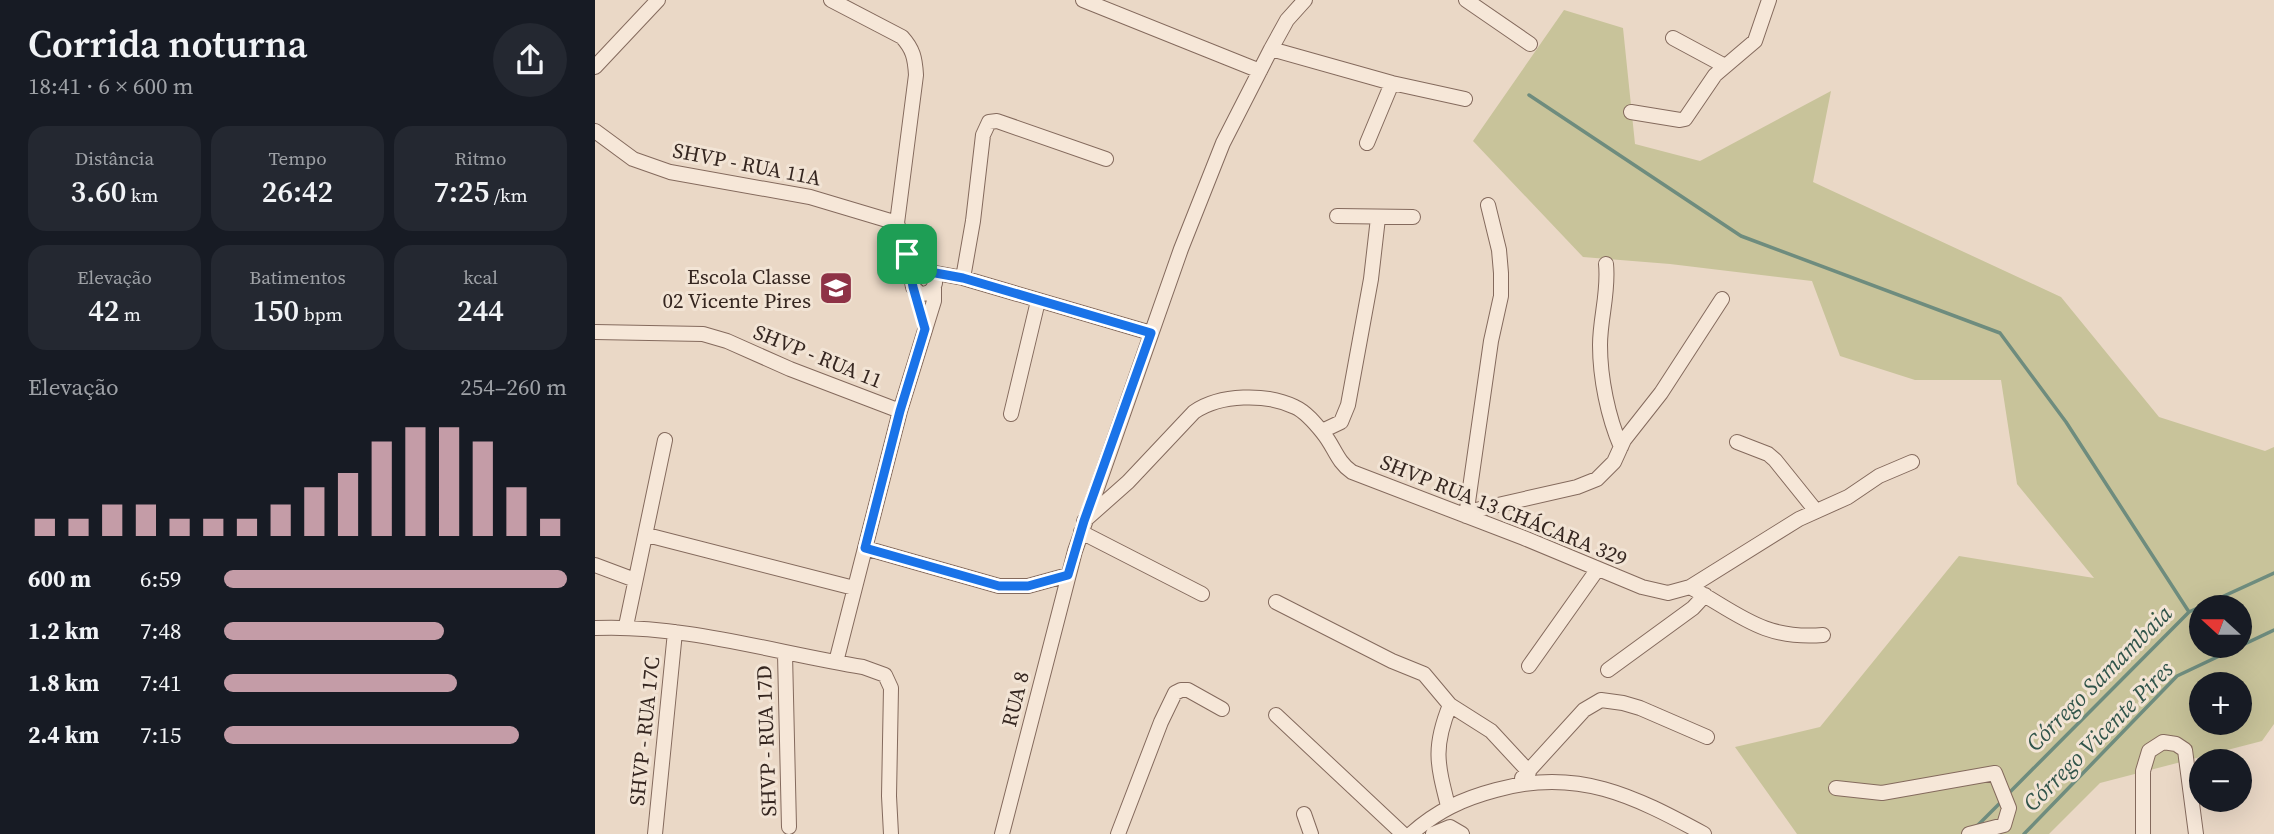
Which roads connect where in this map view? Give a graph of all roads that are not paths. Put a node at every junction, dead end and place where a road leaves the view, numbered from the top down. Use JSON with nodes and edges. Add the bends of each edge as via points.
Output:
{"nodes":[{"id":1,"x":658,"y":0,"type":"edge"},
{"id":2,"x":831,"y":0,"type":"edge"},
{"id":3,"x":1083,"y":0,"type":"edge"},
{"id":4,"x":1305,"y":0,"type":"edge"},
{"id":5,"x":1466,"y":0,"type":"edge"},
{"id":6,"x":1769,"y":0,"type":"edge"},
{"id":7,"x":1673,"y":38,"type":"dead end"},
{"id":8,"x":1529,"y":44,"type":"dead end"},
{"id":9,"x":1271,"y":49,"type":"junction"},
{"id":10,"x":1725,"y":66,"type":"junction"},
{"id":11,"x":595,"y":67,"type":"edge"},
{"id":12,"x":1260,"y":71,"type":"junction"},
{"id":13,"x":1392,"y":83,"type":"junction"},
{"id":14,"x":1465,"y":99,"type":"dead end"},
{"id":15,"x":1631,"y":112,"type":"dead end"},
{"id":16,"x":595,"y":131,"type":"edge"},
{"id":17,"x":1367,"y":143,"type":"dead end"},
{"id":18,"x":1106,"y":159,"type":"dead end"},
{"id":19,"x":1489,"y":205,"type":"dead end"},
{"id":20,"x":1337,"y":216,"type":"dead end"},
{"id":21,"x":1413,"y":217,"type":"dead end"},
{"id":22,"x":1378,"y":218,"type":"junction"},
{"id":23,"x":897,"y":223,"type":"junction"},
{"id":24,"x":907,"y":254,"type":"junction"},
{"id":25,"x":1606,"y":264,"type":"dead end"},
{"id":26,"x":959,"y":277,"type":"junction"},
{"id":27,"x":931,"y":279,"type":"junction"},
{"id":28,"x":914,"y":286,"type":"junction"},
{"id":29,"x":1722,"y":299,"type":"dead end"},
{"id":30,"x":1038,"y":301,"type":"junction"},
{"id":31,"x":925,"y":329,"type":"junction"},
{"id":32,"x":595,"y":332,"type":"edge"},
{"id":33,"x":1151,"y":333,"type":"junction"},
{"id":34,"x":900,"y":411,"type":"junction"},
{"id":35,"x":1011,"y":414,"type":"dead end"},
{"id":36,"x":1322,"y":431,"type":"junction"},
{"id":37,"x":665,"y":440,"type":"dead end"},
{"id":38,"x":1737,"y":442,"type":"dead end"},
{"id":39,"x":1621,"y":447,"type":"junction"},
{"id":40,"x":1912,"y":462,"type":"dead end"},
{"id":41,"x":1816,"y":511,"type":"junction"},
{"id":42,"x":1466,"y":514,"type":"junction"},
{"id":43,"x":1082,"y":526,"type":"junction"},
{"id":44,"x":647,"y":535,"type":"junction"},
{"id":45,"x":865,"y":548,"type":"junction"},
{"id":46,"x":595,"y":565,"type":"edge"},
{"id":47,"x":1597,"y":570,"type":"junction"},
{"id":48,"x":1068,"y":575,"type":"junction"},
{"id":49,"x":635,"y":580,"type":"junction"},
{"id":50,"x":1690,"y":587,"type":"junction"},
{"id":51,"x":854,"y":589,"type":"junction"},
{"id":52,"x":1202,"y":594,"type":"dead end"},
{"id":53,"x":1705,"y":596,"type":"junction"},
{"id":54,"x":1276,"y":602,"type":"dead end"},
{"id":55,"x":626,"y":626,"type":"junction"},
{"id":56,"x":595,"y":628,"type":"edge"},
{"id":57,"x":675,"y":632,"type":"junction"},
{"id":58,"x":1823,"y":635,"type":"dead end"},
{"id":59,"x":785,"y":654,"type":"junction"},
{"id":60,"x":836,"y":662,"type":"junction"},
{"id":61,"x":1529,"y":666,"type":"dead end"},
{"id":62,"x":1608,"y":670,"type":"dead end"},
{"id":63,"x":1450,"y":705,"type":"junction"},
{"id":64,"x":1223,"y":709,"type":"dead end"},
{"id":65,"x":1276,"y":715,"type":"dead end"},
{"id":66,"x":1707,"y":737,"type":"dead end"},
{"id":67,"x":1529,"y":772,"type":"junction"},
{"id":68,"x":1515,"y":784,"type":"junction"},
{"id":69,"x":1836,"y":788,"type":"dead end"},
{"id":70,"x":1448,"y":806,"type":"junction"},
{"id":71,"x":1304,"y":814,"type":"dead end"},
{"id":72,"x":789,"y":827,"type":"dead end"},
{"id":73,"x":1456,"y":831,"type":"edge"},
{"id":74,"x":655,"y":834,"type":"edge"},
{"id":75,"x":891,"y":834,"type":"edge"},
{"id":76,"x":1002,"y":834,"type":"edge"},
{"id":77,"x":1118,"y":834,"type":"edge"},
{"id":78,"x":1311,"y":834,"type":"edge"},
{"id":79,"x":1403,"y":834,"type":"edge"},
{"id":80,"x":1411,"y":834,"type":"edge"},
{"id":81,"x":1433,"y":834,"type":"edge"},
{"id":82,"x":1704,"y":834,"type":"edge"},
{"id":83,"x":1969,"y":834,"type":"edge"},
{"id":84,"x":2143,"y":834,"type":"edge"},
{"id":85,"x":2196,"y":834,"type":"edge"}],
"edges":[{"from":1,"to":11,"type":"street"},
{"from":2,"to":23,"type":"street","via":[[902,37],[915,57]]},
{"from":3,"to":12,"type":"street"},
{"from":4,"to":9,"type":"street","name":"RUA 8"},
{"from":5,"to":8,"type":"street"},
{"from":6,"to":10,"type":"street","via":[[1758,37]]},
{"from":7,"to":10,"type":"street"},
{"from":9,"to":12,"type":"street","name":"RUA 8"},
{"from":9,"to":13,"type":"street"},
{"from":10,"to":15,"type":"street","via":[[1683,120]]},
{"from":12,"to":33,"type":"street","name":"RUA 8","via":[[1223,143]]},
{"from":13,"to":14,"type":"street"},
{"from":13,"to":17,"type":"street"},
{"from":16,"to":23,"type":"street","name":"SHVP - RUA 11A","via":[[633,159],[670,172],[810,197]]},
{"from":18,"to":26,"type":"street","via":[[997,121],[987,123],[973,221]]},
{"from":19,"to":42,"type":"street","via":[[1499,250],[1501,296]]},
{"from":20,"to":22,"type":"street"},
{"from":21,"to":22,"type":"street"},
{"from":22,"to":36,"type":"street","via":[[1348,405],[1341,422]]},
{"from":23,"to":24,"type":"street"},
{"from":24,"to":27,"type":"street"},
{"from":24,"to":28,"type":"street"},
{"from":25,"to":39,"type":"street","via":[[1600,344]]},
{"from":26,"to":27,"type":"street"},
{"from":26,"to":30,"type":"street"},
{"from":27,"to":28,"type":"street","via":[[917,273]]},
{"from":27,"to":28,"type":"street","via":[[926,294]]},
{"from":27,"to":31,"type":"street","via":[[934,301]]},
{"from":28,"to":31,"type":"street"},
{"from":29,"to":39,"type":"street"},
{"from":30,"to":33,"type":"street"},
{"from":30,"to":35,"type":"street"},
{"from":31,"to":34,"type":"street"},
{"from":32,"to":34,"type":"street","name":"SHVP - RUA 11","via":[[703,334]]},
{"from":33,"to":43,"type":"street","name":"RUA 8"},
{"from":34,"to":45,"type":"street"},
{"from":36,"to":42,"type":"street","name":"SHVP RUA 13 CHÁCARA 329","via":[[1341,463],[1352,472]]},
{"from":36,"to":43,"type":"street","name":"SHVP RUA 13 CHÁCARA 329","via":[[1305,414],[1277,402],[1251,398],[1205,404]]},
{"from":37,"to":44,"type":"street"},
{"from":38,"to":41,"type":"street","via":[[1775,460]]},
{"from":39,"to":42,"type":"street","via":[[1597,479]]},
{"from":40,"to":41,"type":"street"},
{"from":41,"to":50,"type":"street"},
{"from":42,"to":47,"type":"street","name":"SHVP RUA 13 CHÁCARA 329"},
{"from":43,"to":48,"type":"street","name":"RUA 8"},
{"from":43,"to":52,"type":"street"},
{"from":44,"to":49,"type":"street"},
{"from":44,"to":51,"type":"street"},
{"from":45,"to":48,"type":"street","via":[[999,586],[1028,586]]},
{"from":45,"to":51,"type":"street"},
{"from":46,"to":49,"type":"street"},
{"from":47,"to":50,"type":"street","name":"SHVP RUA 13 CHÁCARA 329","via":[[1656,591],[1677,593]]},
{"from":47,"to":61,"type":"street"},
{"from":48,"to":76,"type":"street","name":"RUA 8"},
{"from":49,"to":55,"type":"street"},
{"from":50,"to":53,"type":"street"},
{"from":51,"to":60,"type":"street"},
{"from":53,"to":58,"type":"street","via":[[1767,631],[1785,636]]},
{"from":53,"to":62,"type":"street"},
{"from":54,"to":63,"type":"street","via":[[1424,674]]},
{"from":55,"to":56,"type":"street"},
{"from":55,"to":57,"type":"street"},
{"from":57,"to":59,"type":"street"},
{"from":57,"to":74,"type":"street","name":"SHVP - RUA 17C"},
{"from":59,"to":60,"type":"street"},
{"from":59,"to":72,"type":"street","name":"SHVP - RUA 17D"},
{"from":60,"to":75,"type":"street","via":[[880,672],[890,684]]},
{"from":63,"to":67,"type":"street","via":[[1491,731]]},
{"from":63,"to":70,"type":"street","via":[[1437,746]]},
{"from":64,"to":77,"type":"street","via":[[1188,690],[1173,695]]},
{"from":65,"to":79,"type":"street"},
{"from":66,"to":67,"type":"street","via":[[1640,708],[1601,700],[1584,710]]},
{"from":67,"to":68,"type":"street"},
{"from":68,"to":70,"type":"street"},
{"from":68,"to":82,"type":"street","via":[[1563,781],[1602,788],[1652,805]]},
{"from":69,"to":83,"type":"street","via":[[1882,793],[1995,773],[2009,808],[2004,825]]},
{"from":70,"to":80,"type":"street"},
{"from":71,"to":78,"type":"street"},
{"from":73,"to":81,"type":"street"},
{"from":84,"to":85,"type":"street","via":[[2146,758],[2163,742],[2185,750]]}]}
